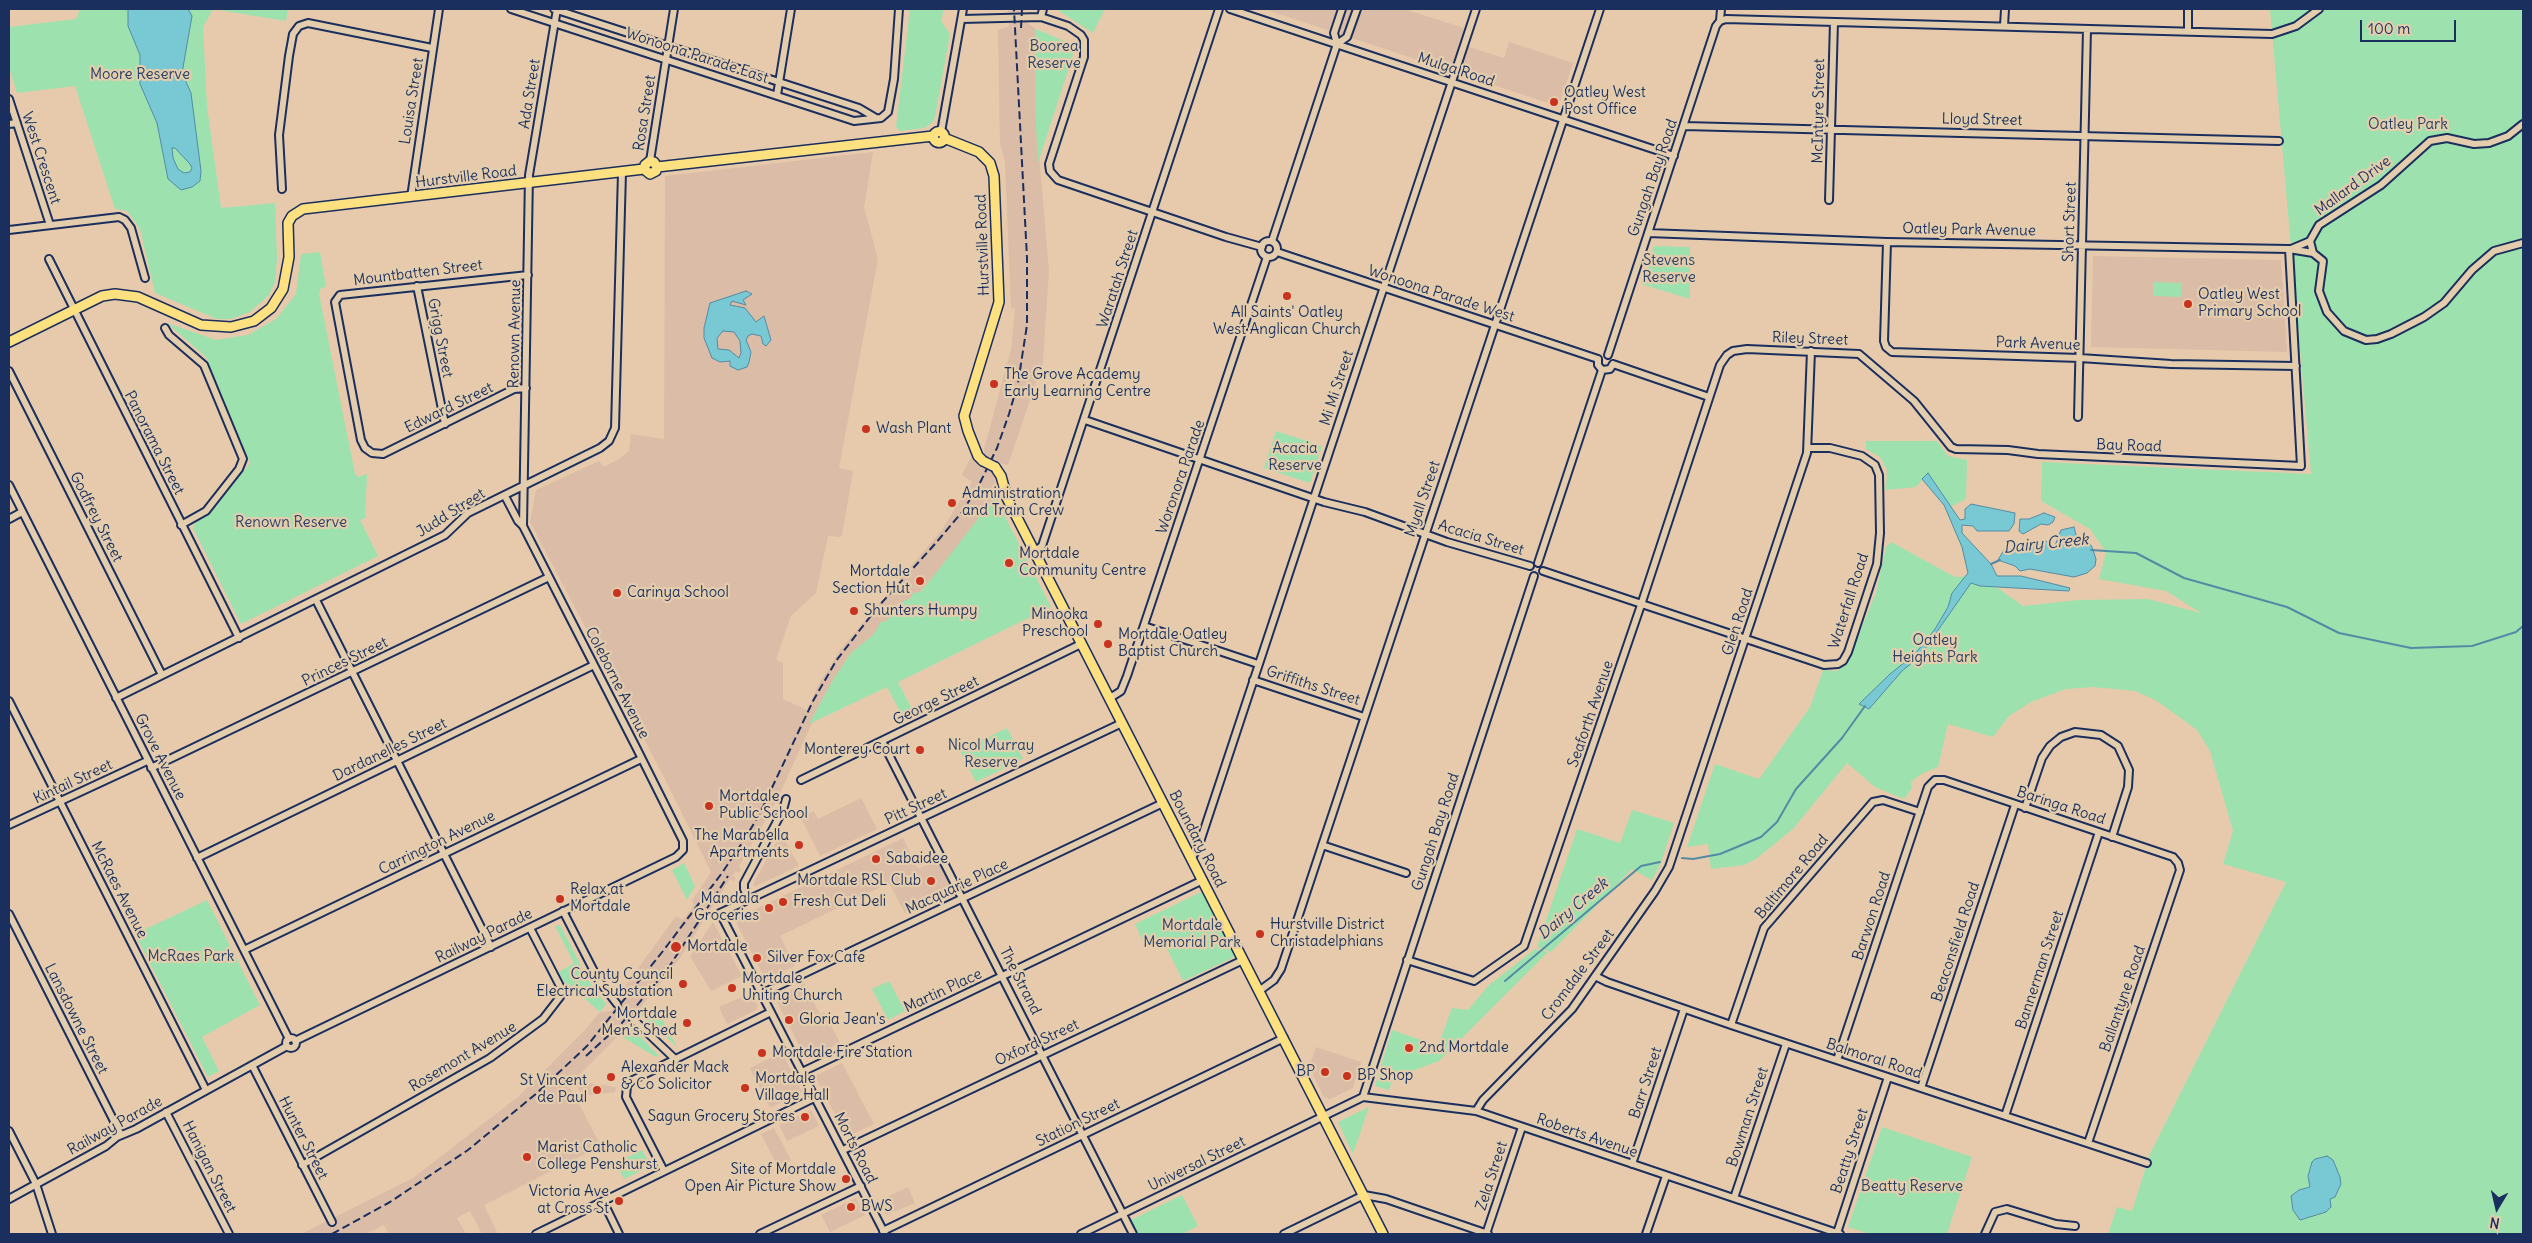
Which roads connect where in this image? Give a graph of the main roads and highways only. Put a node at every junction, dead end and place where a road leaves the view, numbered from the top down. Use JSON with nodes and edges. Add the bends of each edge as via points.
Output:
{"nodes":[{"id":1,"x":9,"y":342,"type":"edge"},
{"id":2,"x":983,"y":461,"type":"joint"},
{"id":3,"x":1383,"y":1234,"type":"edge"}],
"edges":[{"from":1,"to":2,"type":"main road","name":"Hurstville Road","via":[[102,296],[120,294],[138,297],[201,325],[231,327],[254,321],[271,308],[283,289],[288,257],[287,227],[292,216],[303,209],[622,172],[650,166],[939,135],[983,154],[994,176],[998,308],[964,416],[978,456]]},
{"from":2,"to":3,"type":"main road","name":"Boundary Road","bridge":true,"via":[[995,467],[1001,476],[1007,498],[1034,552]]}]}
